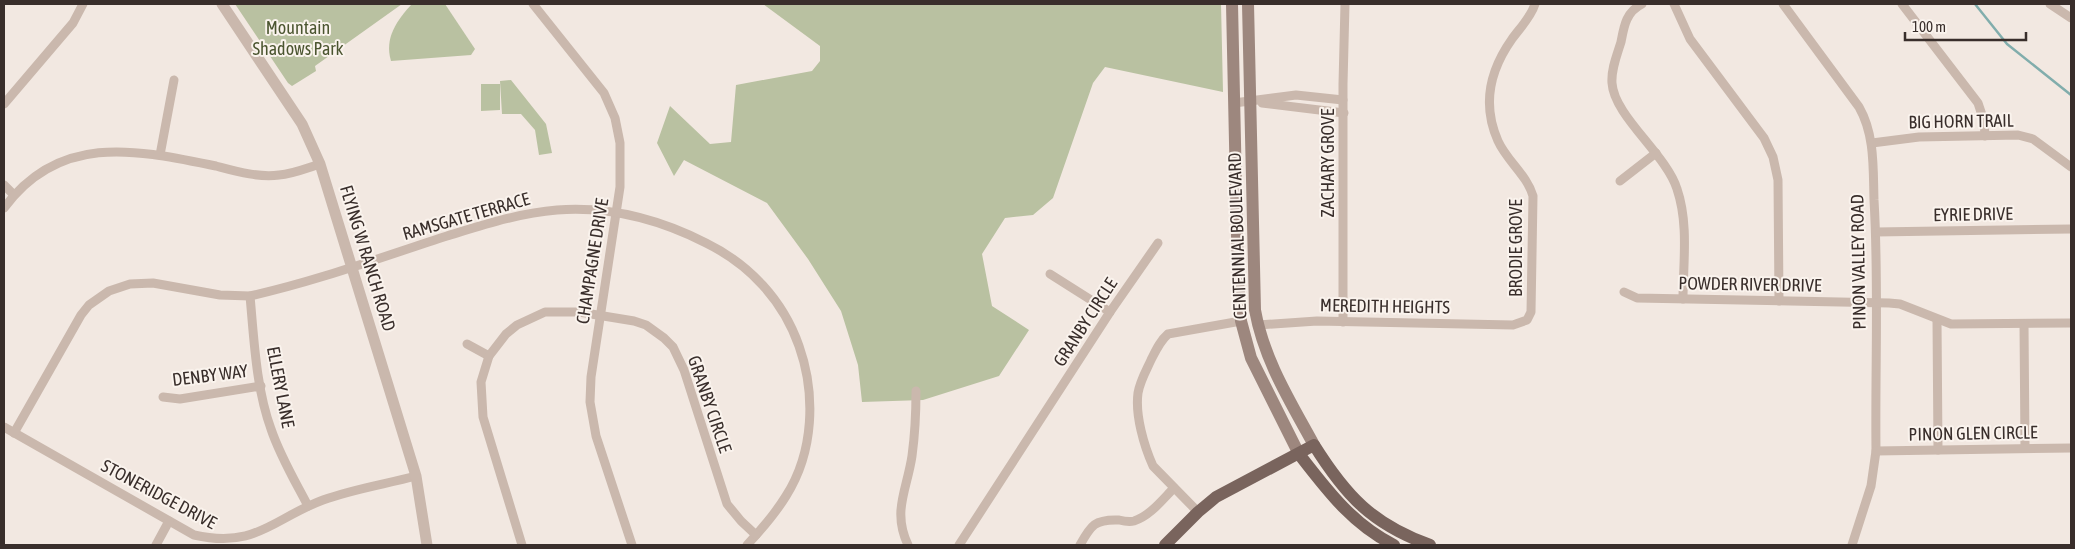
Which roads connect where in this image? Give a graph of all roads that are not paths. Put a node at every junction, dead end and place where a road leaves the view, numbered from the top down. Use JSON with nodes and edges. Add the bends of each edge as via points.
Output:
{"nodes":[{"id":1,"x":83,"y":4,"type":"edge"},
{"id":2,"x":222,"y":4,"type":"edge"},
{"id":3,"x":533,"y":4,"type":"edge"},
{"id":4,"x":1232,"y":4,"type":"edge"},
{"id":5,"x":1248,"y":4,"type":"edge"},
{"id":6,"x":1346,"y":4,"type":"edge"},
{"id":7,"x":1535,"y":4,"type":"edge"},
{"id":8,"x":1642,"y":4,"type":"edge"},
{"id":9,"x":1674,"y":4,"type":"edge"},
{"id":10,"x":1783,"y":4,"type":"edge"},
{"id":11,"x":1902,"y":4,"type":"edge"},
{"id":12,"x":2050,"y":4,"type":"edge"},
{"id":13,"x":2071,"y":18,"type":"edge"},
{"id":14,"x":174,"y":80,"type":"dead end"},
{"id":15,"x":1343,"y":100,"type":"junction"},
{"id":16,"x":1250,"y":102,"type":"junction"},
{"id":17,"x":1234,"y":103,"type":"junction"},
{"id":18,"x":4,"y":104,"type":"edge"},
{"id":19,"x":1344,"y":113,"type":"junction"},
{"id":20,"x":1985,"y":136,"type":"junction"},
{"id":21,"x":1872,"y":143,"type":"junction"},
{"id":22,"x":1656,"y":153,"type":"junction"},
{"id":23,"x":160,"y":155,"type":"junction"},
{"id":24,"x":320,"y":164,"type":"junction"},
{"id":25,"x":2071,"y":167,"type":"edge"},
{"id":26,"x":1620,"y":181,"type":"dead end"},
{"id":27,"x":4,"y":185,"type":"edge"},
{"id":28,"x":14,"y":195,"type":"junction"},
{"id":29,"x":4,"y":208,"type":"edge"},
{"id":30,"x":616,"y":212,"type":"junction"},
{"id":31,"x":2071,"y":229,"type":"edge"},
{"id":32,"x":1876,"y":232,"type":"junction"},
{"id":33,"x":1158,"y":243,"type":"dead end"},
{"id":34,"x":352,"y":267,"type":"junction"},
{"id":35,"x":1050,"y":274,"type":"dead end"},
{"id":36,"x":1624,"y":292,"type":"dead end"},
{"id":37,"x":250,"y":296,"type":"junction"},
{"id":38,"x":1683,"y":300,"type":"junction"},
{"id":39,"x":1779,"y":301,"type":"junction"},
{"id":40,"x":1876,"y":303,"type":"junction"},
{"id":41,"x":1110,"y":312,"type":"junction"},
{"id":42,"x":600,"y":316,"type":"junction"},
{"id":43,"x":1937,"y":320,"type":"junction"},
{"id":44,"x":1241,"y":321,"type":"junction"},
{"id":45,"x":1343,"y":322,"type":"junction"},
{"id":46,"x":2071,"y":323,"type":"edge"},
{"id":47,"x":2024,"y":324,"type":"junction"},
{"id":48,"x":1258,"y":325,"type":"junction"},
{"id":49,"x":1513,"y":325,"type":"joint"},
{"id":50,"x":468,"y":344,"type":"dead end"},
{"id":51,"x":489,"y":356,"type":"junction"},
{"id":52,"x":261,"y":386,"type":"junction"},
{"id":53,"x":916,"y":391,"type":"dead end"},
{"id":54,"x":163,"y":397,"type":"dead end"},
{"id":55,"x":4,"y":427,"type":"edge"},
{"id":56,"x":14,"y":433,"type":"junction"},
{"id":57,"x":1314,"y":445,"type":"junction"},
{"id":58,"x":2025,"y":448,"type":"junction"},
{"id":59,"x":2071,"y":448,"type":"edge"},
{"id":60,"x":1938,"y":450,"type":"junction"},
{"id":61,"x":1876,"y":451,"type":"junction"},
{"id":62,"x":1299,"y":454,"type":"junction"},
{"id":63,"x":416,"y":476,"type":"junction"},
{"id":64,"x":1174,"y":488,"type":"junction"},
{"id":65,"x":308,"y":506,"type":"junction"},
{"id":66,"x":1198,"y":512,"type":"junction"},
{"id":67,"x":169,"y":521,"type":"junction"},
{"id":68,"x":756,"y":535,"type":"junction"},
{"id":69,"x":156,"y":545,"type":"edge"},
{"id":70,"x":427,"y":545,"type":"edge"},
{"id":71,"x":522,"y":545,"type":"edge"},
{"id":72,"x":632,"y":545,"type":"edge"},
{"id":73,"x":747,"y":545,"type":"edge"},
{"id":74,"x":908,"y":545,"type":"edge"},
{"id":75,"x":959,"y":545,"type":"edge"},
{"id":76,"x":1080,"y":545,"type":"edge"},
{"id":77,"x":1165,"y":545,"type":"edge"},
{"id":78,"x":1394,"y":545,"type":"edge"},
{"id":79,"x":1430,"y":545,"type":"edge"},
{"id":80,"x":1852,"y":545,"type":"edge"}],
"edges":[{"from":1,"to":18,"type":"street","via":[[72,23]]},
{"from":2,"to":24,"type":"street","name":"FLYING W RANCH ROAD","via":[[302,124]]},
{"from":3,"to":30,"type":"street","name":"CHAMPAGNE DRIVE","via":[[594,79],[610,105],[622,157]]},
{"from":4,"to":17,"type":"main road","name":"CENTENNIAL BOULEVARD"},
{"from":5,"to":16,"type":"main road","name":"CENTENNIAL BOULEVARD"},
{"from":6,"to":15,"type":"street","name":"ZACHARY GROVE"},
{"from":7,"to":49,"type":"street","name":"BRODIE GROVE","via":[[1502,53],[1490,90],[1489,112],[1498,140],[1533,196],[1531,312],[1527,320]]},
{"from":8,"to":22,"type":"street","via":[[1632,10],[1626,21],[1612,83],[1619,104]]},
{"from":9,"to":39,"type":"street","via":[[1690,39],[1764,138],[1773,157],[1778,180]]},
{"from":10,"to":21,"type":"street","name":"PINON VALLEY ROAD","via":[[1859,107],[1868,123]]},
{"from":11,"to":20,"type":"street","via":[[1978,103]]},
{"from":12,"to":13,"type":"street"},
{"from":14,"to":23,"type":"street"},
{"from":15,"to":16,"type":"street","via":[[1296,95]]},
{"from":15,"to":19,"type":"street","name":"ZACHARY GROVE"},
{"from":16,"to":17,"type":"street"},
{"from":16,"to":19,"type":"street"},
{"from":16,"to":48,"type":"main road","name":"CENTENNIAL BOULEVARD","via":[[1253,279]]},
{"from":17,"to":44,"type":"main road","name":"CENTENNIAL BOULEVARD"},
{"from":19,"to":45,"type":"street","name":"ZACHARY GROVE"},
{"from":20,"to":21,"type":"street","name":"BIG HORN TRAIL","via":[[1919,137]]},
{"from":20,"to":25,"type":"street","name":"BIG HORN TRAIL","via":[[2018,135],[2033,139]]},
{"from":21,"to":32,"type":"street","name":"PINON VALLEY ROAD"},
{"from":22,"to":26,"type":"street"},
{"from":22,"to":38,"type":"street","via":[[1675,183],[1683,212]]},
{"from":23,"to":24,"type":"street","via":[[278,176]]},
{"from":23,"to":28,"type":"street","via":[[119,150],[80,156],[42,173]]},
{"from":24,"to":34,"type":"street","name":"FLYING W RANCH ROAD"},
{"from":27,"to":28,"type":"street"},
{"from":28,"to":29,"type":"street"},
{"from":30,"to":34,"type":"street","name":"RAMSGATE TERRACE","via":[[568,209],[527,214],[491,222]]},
{"from":30,"to":42,"type":"street","name":"CHAMPAGNE DRIVE"},
{"from":30,"to":68,"type":"street","name":"RAMSGATE TERRACE","via":[[667,225],[731,257],[769,292],[798,341],[810,396],[805,448],[787,495]]},
{"from":31,"to":32,"type":"street","name":"EYRIE DRIVE"},
{"from":32,"to":40,"type":"street","name":"PINON VALLEY ROAD"},
{"from":33,"to":41,"type":"street","name":"GRANBY CIRCLE"},
{"from":34,"to":37,"type":"street","name":"RAMSGATE TERRACE"},
{"from":34,"to":63,"type":"street","name":"FLYING W RANCH ROAD"},
{"from":35,"to":41,"type":"street"},
{"from":36,"to":38,"type":"street","name":"POWDER RIVER DRIVE","via":[[1637,298]]},
{"from":37,"to":52,"type":"street","name":"ELLERY LANE"},
{"from":37,"to":56,"type":"street","name":"RAMSGATE TERRACE","via":[[220,295],[140,283],[120,286],[104,294],[81,315]]},
{"from":38,"to":39,"type":"street","name":"POWDER RIVER DRIVE"},
{"from":39,"to":40,"type":"street","name":"POWDER RIVER DRIVE"},
{"from":40,"to":43,"type":"street","via":[[1900,304]]},
{"from":40,"to":61,"type":"street","name":"PINON VALLEY ROAD"},
{"from":41,"to":75,"type":"street","name":"GRANBY CIRCLE"},
{"from":42,"to":51,"type":"street","name":"GRANBY CIRCLE","via":[[545,312],[517,325]]},
{"from":42,"to":68,"type":"street","name":"GRANBY CIRCLE","via":[[646,325],[673,347],[684,370],[725,498],[733,513]]},
{"from":42,"to":72,"type":"street","name":"CHAMPAGNE DRIVE","via":[[591,377],[592,414],[596,436]]},
{"from":43,"to":47,"type":"street","via":[[1951,324]]},
{"from":43,"to":60,"type":"street"},
{"from":44,"to":62,"type":"main road","name":"CENTENNIAL BOULEVARD","via":[[1256,370]]},
{"from":44,"to":64,"type":"street","via":[[1168,334],[1142,380],[1138,400],[1149,457]]},
{"from":45,"to":48,"type":"street","name":"MEREDITH HEIGHTS"},
{"from":45,"to":49,"type":"street","name":"MEREDITH HEIGHTS"},
{"from":46,"to":47,"type":"street"},
{"from":47,"to":58,"type":"street"},
{"from":48,"to":57,"type":"main road","name":"CENTENNIAL BOULEVARD","via":[[1270,363]]},
{"from":50,"to":51,"type":"street"},
{"from":51,"to":71,"type":"street","name":"GRANBY CIRCLE","via":[[481,382],[481,405]]},
{"from":52,"to":54,"type":"street","name":"DENBY WAY","via":[[180,399]]},
{"from":52,"to":65,"type":"street","name":"ELLERY LANE","via":[[270,428]]},
{"from":53,"to":74,"type":"street","via":[[912,456],[900,514]]},
{"from":55,"to":56,"type":"street","name":"STONERIDGE DRIVE"},
{"from":56,"to":67,"type":"street","name":"STONERIDGE DRIVE"},
{"from":57,"to":62,"type":"main road"},
{"from":57,"to":79,"type":"main road","name":"CENTENNIAL BOULEVARD","via":[[1336,480],[1359,505],[1386,526]]},
{"from":58,"to":59,"type":"street","name":"PINON GLEN CIRCLE"},
{"from":58,"to":60,"type":"street","name":"PINON GLEN CIRCLE"},
{"from":60,"to":61,"type":"street","name":"PINON GLEN CIRCLE"},
{"from":61,"to":80,"type":"street","name":"PINON VALLEY ROAD","via":[[1871,486]]},
{"from":62,"to":66,"type":"main road","via":[[1216,497]]},
{"from":62,"to":78,"type":"main road","name":"CENTENNIAL BOULEVARD","via":[[1350,516]]},
{"from":63,"to":65,"type":"street","name":"STONERIDGE DRIVE"},
{"from":63,"to":70,"type":"street","name":"FLYING W RANCH ROAD"},
{"from":64,"to":66,"type":"street"},
{"from":64,"to":76,"type":"street","via":[[1134,521],[1105,519],[1098,522],[1087,531]]},
{"from":65,"to":67,"type":"street","name":"STONERIDGE DRIVE","via":[[266,534],[239,543],[205,540]]},
{"from":66,"to":77,"type":"main road"},
{"from":67,"to":69,"type":"street"},
{"from":68,"to":73,"type":"street","name":"RAMSGATE TERRACE"}]}
